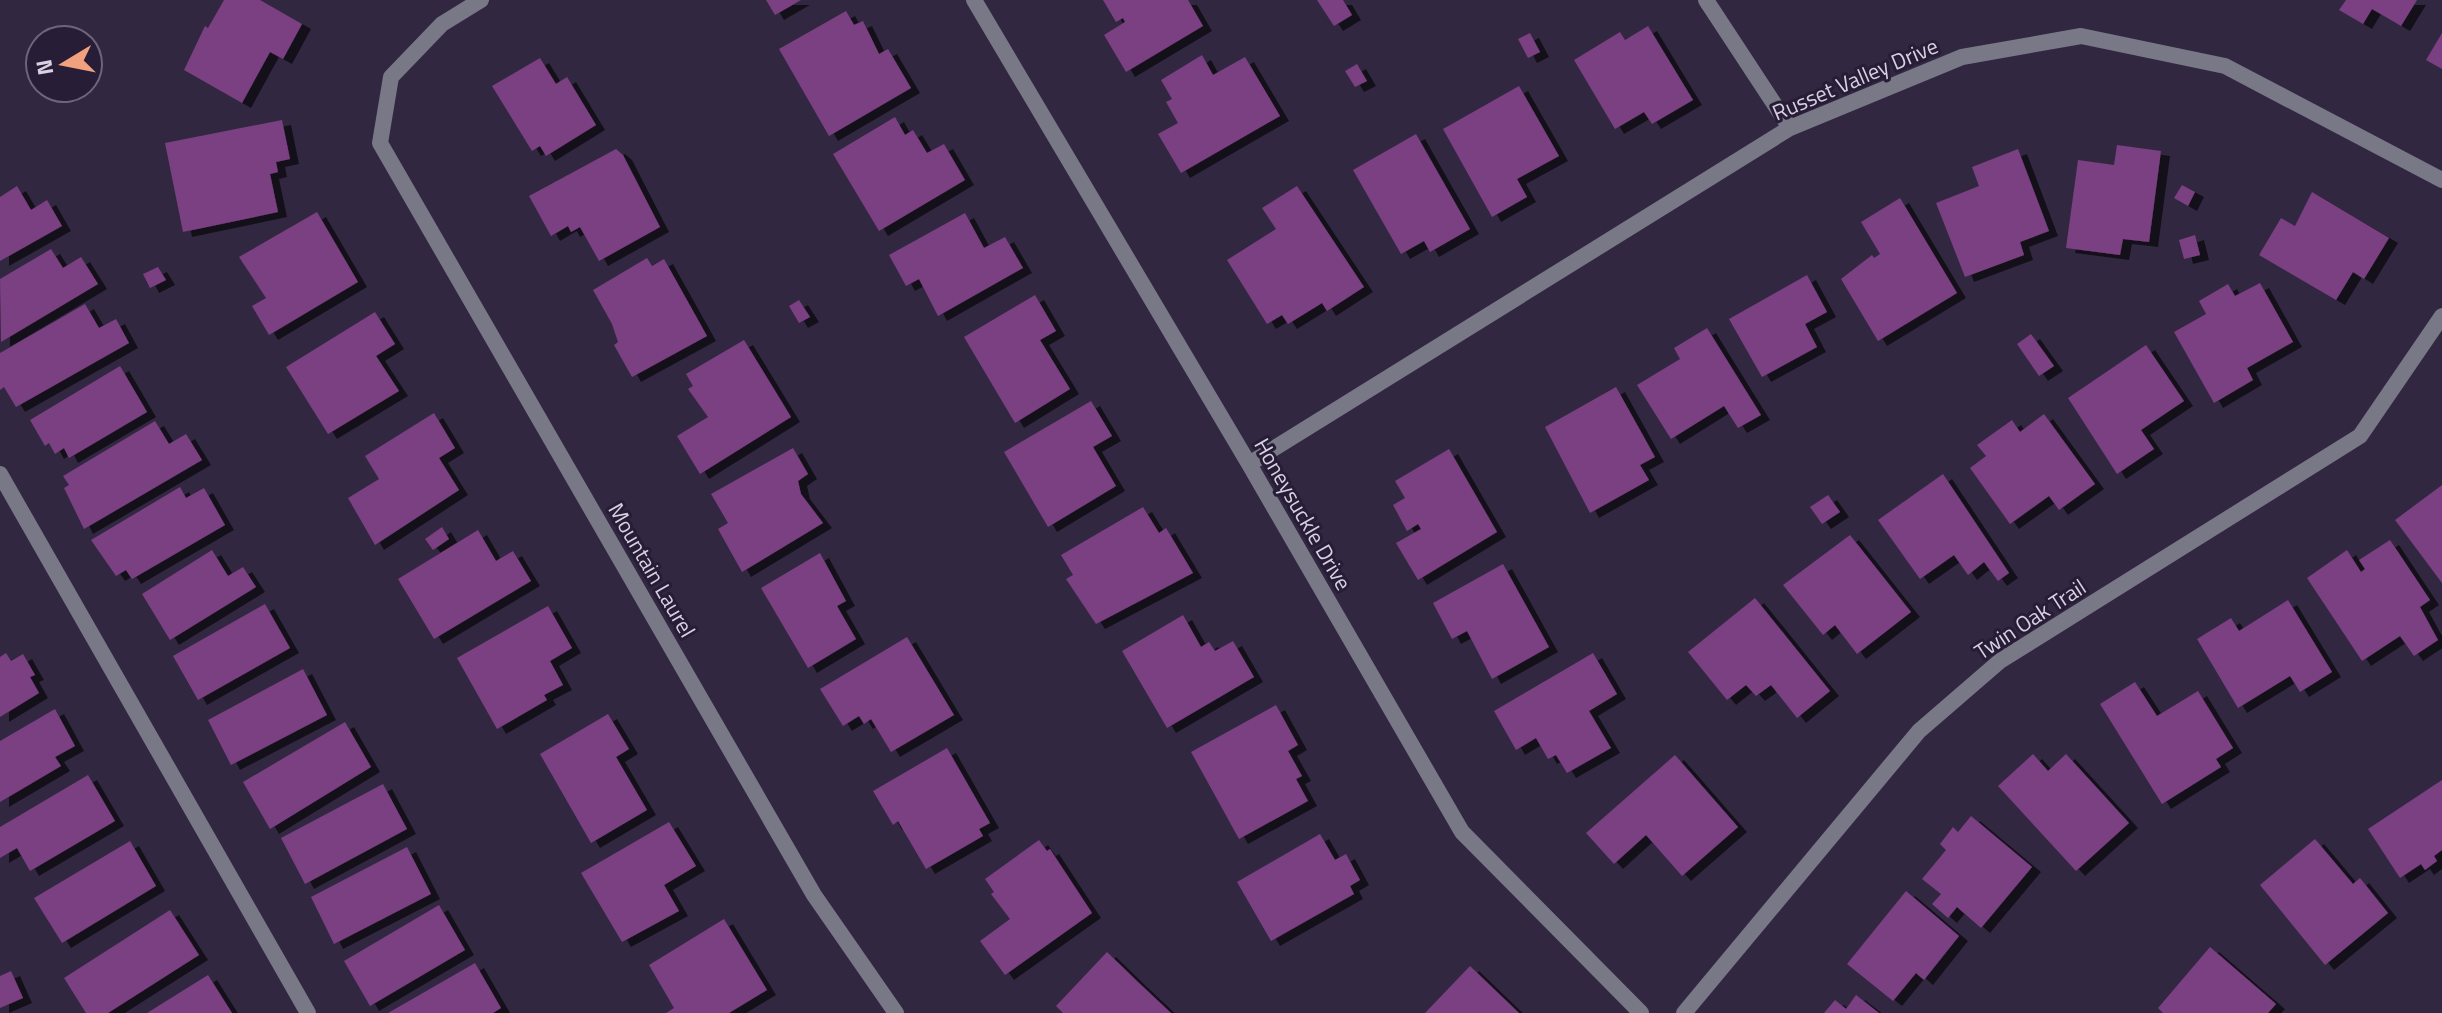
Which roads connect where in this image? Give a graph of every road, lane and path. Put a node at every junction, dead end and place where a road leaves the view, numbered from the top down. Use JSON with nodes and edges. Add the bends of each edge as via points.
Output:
{"nodes":[{"id":1,"x":481,"y":0,"type":"edge"},
{"id":2,"x":974,"y":0,"type":"edge"},
{"id":3,"x":1706,"y":0,"type":"edge"},
{"id":4,"x":1790,"y":128,"type":"junction"},
{"id":5,"x":2442,"y":180,"type":"edge"},
{"id":6,"x":2442,"y":316,"type":"edge"},
{"id":7,"x":1249,"y":464,"type":"junction"},
{"id":8,"x":0,"y":474,"type":"edge"},
{"id":9,"x":308,"y":1013,"type":"edge"},
{"id":10,"x":896,"y":1013,"type":"edge"},
{"id":11,"x":1641,"y":1013,"type":"edge"},
{"id":12,"x":1684,"y":1013,"type":"edge"}],
"edges":[{"from":1,"to":10,"type":"street","name":"Mountain Laurel","via":[[442,24],[391,77],[380,143],[814,895]]},
{"from":2,"to":7,"type":"street","name":"Honeysuckle Drive"},
{"from":3,"to":4,"type":"street"},
{"from":4,"to":5,"type":"street","name":"Russet Valley Drive","via":[[1962,57],[2081,36],[2225,66]]},
{"from":4,"to":7,"type":"street","name":"Russet Valley Drive"},
{"from":6,"to":12,"type":"street","name":"Twin Oak Trail","via":[[2360,436],[2000,661],[1919,731]]},
{"from":7,"to":11,"type":"street","name":"Honeysuckle Drive","via":[[1462,832]]},
{"from":8,"to":9,"type":"street"}]}
